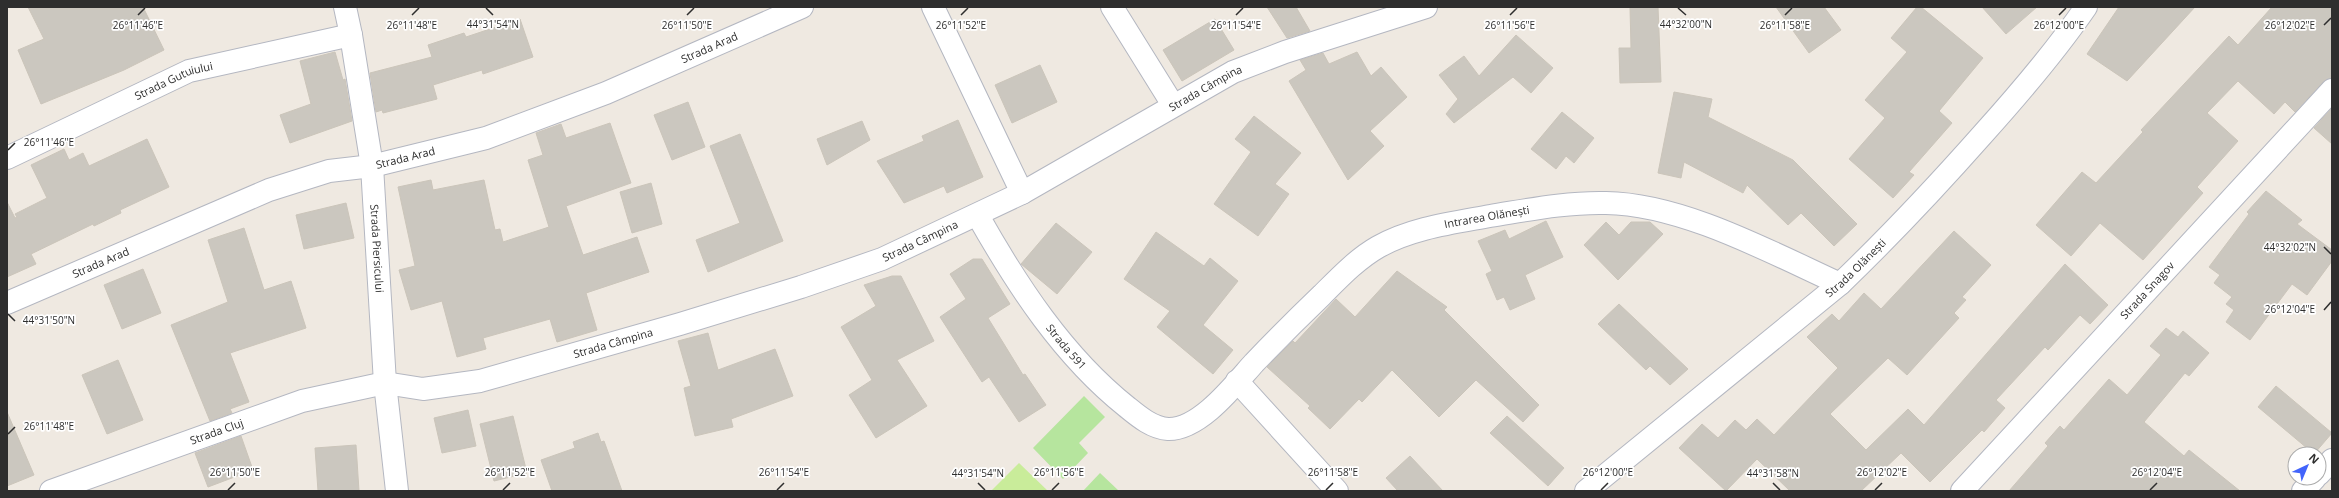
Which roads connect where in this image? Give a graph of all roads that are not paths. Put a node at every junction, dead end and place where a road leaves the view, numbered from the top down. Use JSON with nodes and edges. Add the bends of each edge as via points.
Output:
{"nodes":[{"id":1,"x":345,"y":7,"type":"edge"},
{"id":2,"x":802,"y":7,"type":"edge"},
{"id":3,"x":933,"y":7,"type":"edge"},
{"id":4,"x":1112,"y":7,"type":"edge"},
{"id":5,"x":1426,"y":7,"type":"edge"},
{"id":6,"x":2086,"y":7,"type":"edge"},
{"id":7,"x":770,"y":13,"type":"edge"},
{"id":8,"x":351,"y":35,"type":"junction"},
{"id":9,"x":2332,"y":90,"type":"edge"},
{"id":10,"x":1173,"y":105,"type":"junction"},
{"id":11,"x":7,"y":158,"type":"edge"},
{"id":12,"x":372,"y":166,"type":"junction"},
{"id":13,"x":1022,"y":193,"type":"junction"},
{"id":14,"x":978,"y":216,"type":"junction"},
{"id":15,"x":1840,"y":284,"type":"junction"},
{"id":16,"x":7,"y":303,"type":"edge"},
{"id":17,"x":1237,"y":381,"type":"junction"},
{"id":18,"x":385,"y":383,"type":"junction"},
{"id":19,"x":1192,"y":422,"type":"joint"},
{"id":20,"x":51,"y":491,"type":"edge"},
{"id":21,"x":397,"y":491,"type":"edge"},
{"id":22,"x":1337,"y":491,"type":"edge"},
{"id":23,"x":1586,"y":491,"type":"edge"},
{"id":24,"x":1962,"y":491,"type":"edge"}],
"edges":[{"from":1,"to":8,"type":"street","name":"Strada Piersicului"},
{"from":2,"to":7,"type":"street","name":"Strada Arad"},
{"from":3,"to":13,"type":"street"},
{"from":4,"to":10,"type":"street"},
{"from":5,"to":10,"type":"street","name":"Strada Câmpina","via":[[1233,72]]},
{"from":6,"to":15,"type":"street","name":"Strada Olănești","via":[[2049,56],[1956,165],[1917,208]]},
{"from":7,"to":12,"type":"street","name":"Strada Arad","via":[[606,93],[486,138]]},
{"from":8,"to":11,"type":"street","name":"Strada Gutuiului","via":[[189,71]]},
{"from":8,"to":12,"type":"street","name":"Strada Piersicului"},
{"from":9,"to":24,"type":"street","name":"Strada Snagov"},
{"from":10,"to":13,"type":"street","name":"Strada Câmpina"},
{"from":12,"to":16,"type":"street","name":"Strada Arad","via":[[329,171],[269,190]]},
{"from":12,"to":18,"type":"street","name":"Strada Piersicului"},
{"from":13,"to":14,"type":"street","name":"Strada Câmpina"},
{"from":14,"to":18,"type":"street","name":"Strada Câmpina","via":[[882,259],[801,287],[480,381],[424,389]]},
{"from":14,"to":19,"type":"street","name":"Strada 591","via":[[1028,298],[1069,350],[1108,392],[1156,426],[1170,429]]},
{"from":15,"to":17,"type":"street","name":"Intrarea Olănești","via":[[1703,225],[1648,207],[1607,203],[1561,204],[1406,233],[1376,248],[1342,275]]},
{"from":15,"to":23,"type":"street","name":"Strada Olănești"},
{"from":17,"to":19,"type":"street","name":"Intrarea Olănești","via":[[1216,404]]},
{"from":17,"to":22,"type":"street"},
{"from":18,"to":20,"type":"street","name":"Strada Cluj","via":[[302,401]]},
{"from":18,"to":21,"type":"street","name":"Strada Piersicului"}]}
